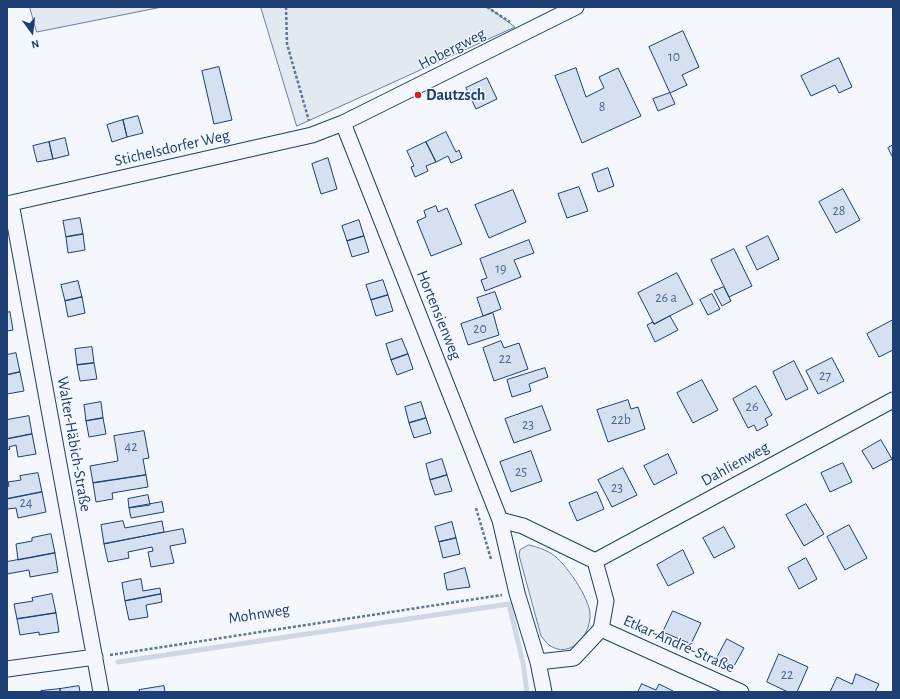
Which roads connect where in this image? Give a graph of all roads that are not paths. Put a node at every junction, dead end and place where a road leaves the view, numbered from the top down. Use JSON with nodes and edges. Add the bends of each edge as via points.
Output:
{"nodes":[{"id":1,"x":576,"y":7,"type":"edge"},
{"id":2,"x":343,"y":123,"type":"junction"},
{"id":3,"x":9,"y":203,"type":"edge"},
{"id":4,"x":893,"y":400,"type":"edge"},
{"id":5,"x":500,"y":520,"type":"junction"},
{"id":6,"x":595,"y":562,"type":"junction"},
{"id":7,"x":601,"y":629,"type":"junction"},
{"id":8,"x":95,"y":657,"type":"junction"},
{"id":9,"x":538,"y":662,"type":"junction"},
{"id":10,"x":7,"y":669,"type":"edge"},
{"id":11,"x":101,"y":692,"type":"edge"},
{"id":12,"x":544,"y":692,"type":"edge"},
{"id":13,"x":741,"y":692,"type":"edge"}],
"edges":[{"from":1,"to":2,"type":"street","name":"Hobergweg"},
{"from":2,"to":3,"type":"street","name":"Stichelsdorfer Weg","via":[[312,135]]},
{"from":2,"to":5,"type":"street","name":"Hortensienweg"},
{"from":3,"to":8,"type":"street","name":"Walter-Häbich-Straße"},
{"from":4,"to":6,"type":"street","name":"Dahlienweg"},
{"from":5,"to":6,"type":"street","via":[[523,526]]},
{"from":5,"to":9,"type":"street","name":"Hortensienweg","via":[[517,593]]},
{"from":6,"to":7,"type":"street","via":[[606,601]]},
{"from":7,"to":9,"type":"street","via":[[574,658]]},
{"from":7,"to":13,"type":"street","name":"Etkar-André-Straße"},
{"from":8,"to":10,"type":"street"},
{"from":8,"to":11,"type":"street","name":"Walter-Häbich-Straße"},
{"from":9,"to":12,"type":"street","name":"Hortensienweg"}]}
